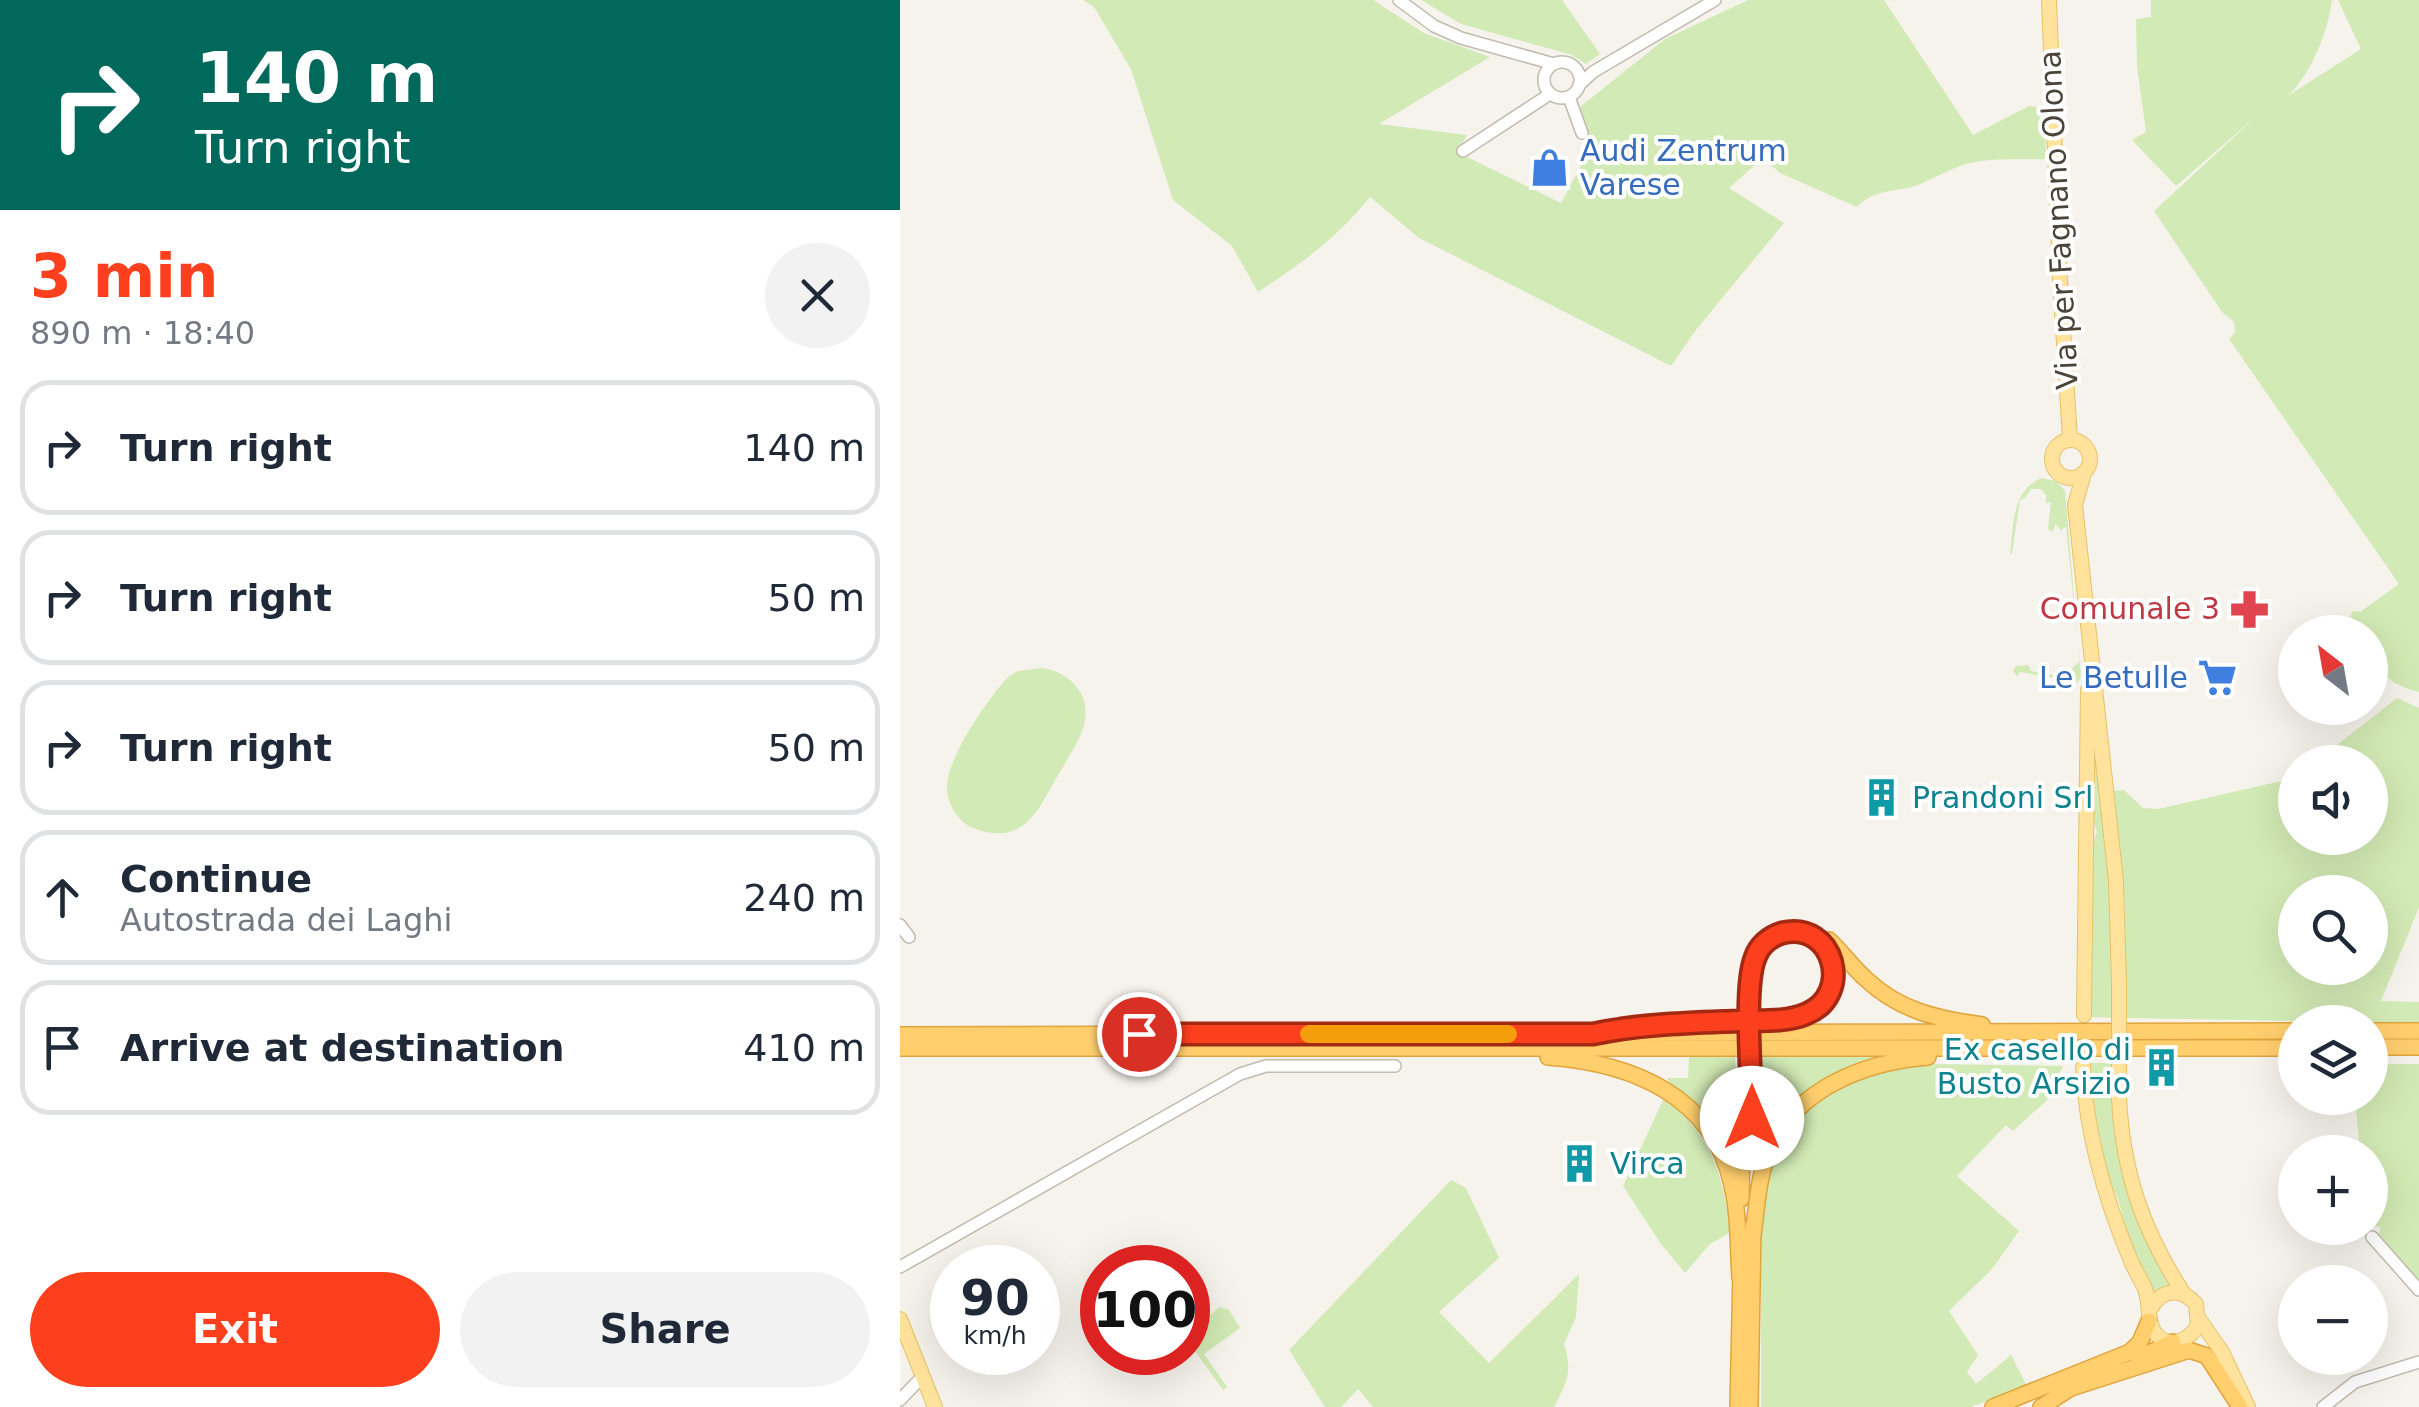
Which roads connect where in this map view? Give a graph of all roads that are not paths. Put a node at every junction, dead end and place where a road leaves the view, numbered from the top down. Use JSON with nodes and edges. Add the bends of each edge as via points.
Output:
{"nodes":[{"id":1,"x":1399,"y":0,"type":"edge"},
{"id":2,"x":1715,"y":0,"type":"edge"},
{"id":3,"x":2049,"y":0,"type":"edge"},
{"id":4,"x":1529,"y":59,"type":"junction"},
{"id":5,"x":1554,"y":64,"type":"junction"},
{"id":6,"x":1576,"y":68,"type":"junction"},
{"id":7,"x":1600,"y":68,"type":"junction"},
{"id":8,"x":1544,"y":78,"type":"junction"},
{"id":9,"x":1580,"y":85,"type":"junction"},
{"id":10,"x":1550,"y":94,"type":"junction"},
{"id":11,"x":1568,"y":97,"type":"junction"},
{"id":12,"x":1582,"y":133,"type":"dead end"},
{"id":13,"x":1463,"y":150,"type":"dead end"},
{"id":14,"x":2070,"y":439,"type":"junction"},
{"id":15,"x":2084,"y":473,"type":"junction"},
{"id":16,"x":2061,"y":476,"type":"junction"},
{"id":17,"x":2075,"y":505,"type":"junction"},
{"id":18,"x":2088,"y":639,"type":"junction"},
{"id":19,"x":900,"y":925,"type":"edge"},
{"id":20,"x":910,"y":937,"type":"dead end"},
{"id":21,"x":1746,"y":999,"type":"junction"},
{"id":22,"x":2084,"y":1015,"type":"dead end"},
{"id":23,"x":2388,"y":1031,"type":"edge"},
{"id":24,"x":2419,"y":1031,"type":"edge"},
{"id":25,"x":2278,"y":1032,"type":"edge"},
{"id":26,"x":1593,"y":1034,"type":"junction"},
{"id":27,"x":900,"y":1035,"type":"edge"},
{"id":28,"x":2041,"y":1040,"type":"junction"},
{"id":29,"x":2278,"y":1047,"type":"edge"},
{"id":30,"x":2388,"y":1047,"type":"edge"},
{"id":31,"x":2419,"y":1047,"type":"edge"},
{"id":32,"x":900,"y":1048,"type":"edge"},
{"id":33,"x":1475,"y":1048,"type":"junction"},
{"id":34,"x":1395,"y":1066,"type":"dead end"},
{"id":35,"x":2083,"y":1067,"type":"dead end"},
{"id":36,"x":1748,"y":1078,"type":"junction"},
{"id":37,"x":1752,"y":1235,"type":"junction"},
{"id":38,"x":2378,"y":1245,"type":"edge"},
{"id":39,"x":900,"y":1268,"type":"edge"},
{"id":40,"x":1740,"y":1278,"type":"junction"},
{"id":41,"x":2419,"y":1290,"type":"edge"},
{"id":42,"x":2184,"y":1294,"type":"junction"},
{"id":43,"x":2150,"y":1315,"type":"junction"},
{"id":44,"x":2200,"y":1318,"type":"junction"},
{"id":45,"x":900,"y":1319,"type":"edge"},
{"id":46,"x":2180,"y":1341,"type":"junction"},
{"id":47,"x":2419,"y":1362,"type":"edge"},
{"id":48,"x":2104,"y":1375,"type":"junction"},
{"id":49,"x":922,"y":1377,"type":"junction"},
{"id":50,"x":900,"y":1400,"type":"edge"},
{"id":51,"x":936,"y":1407,"type":"edge"},
{"id":52,"x":1738,"y":1407,"type":"edge"},
{"id":53,"x":1753,"y":1407,"type":"edge"},
{"id":54,"x":1993,"y":1407,"type":"edge"},
{"id":55,"x":2042,"y":1407,"type":"edge"},
{"id":56,"x":2243,"y":1407,"type":"edge"},
{"id":57,"x":2323,"y":1407,"type":"edge"}],
"edges":[{"from":1,"to":4,"type":"street","via":[[1434,26]]},
{"from":2,"to":7,"type":"street"},
{"from":3,"to":14,"type":"main road","name":"Via per Fagnano Olona"},
{"from":4,"to":5,"type":"street"},
{"from":4,"to":8,"type":"street"},
{"from":5,"to":6,"type":"street"},
{"from":5,"to":8,"type":"street"},
{"from":6,"to":7,"type":"street"},
{"from":6,"to":9,"type":"street"},
{"from":7,"to":9,"type":"street"},
{"from":8,"to":10,"type":"street"},
{"from":9,"to":11,"type":"street"},
{"from":10,"to":11,"type":"street"},
{"from":10,"to":13,"type":"street"},
{"from":11,"to":12,"type":"street"},
{"from":14,"to":15,"type":"main road","name":"Via per Fagnano Olona","via":[[2088,450]]},
{"from":14,"to":16,"type":"main road","name":"Via per Fagnano Olona","via":[[2052,452]]},
{"from":15,"to":16,"type":"main road"},
{"from":15,"to":17,"type":"main road"},
{"from":16,"to":17,"type":"main road"},
{"from":17,"to":18,"type":"main road"},
{"from":18,"to":22,"type":"main road"},
{"from":18,"to":42,"type":"main road","bridge":true,"via":[[2116,881],[2120,1132],[2132,1188]]},
{"from":19,"to":20,"type":"street"},
{"from":21,"to":26,"type":"highway","via":[[1754,960],[1767,940],[1798,932],[1828,950],[1833,984],[1805,1015]]},
{"from":21,"to":28,"type":"highway","via":[[1743,974],[1752,944],[1772,928],[1798,924],[1824,936],[1904,1007]]},
{"from":21,"to":36,"type":"highway"},
{"from":23,"to":24,"type":"highway"},
{"from":25,"to":28,"type":"highway"},
{"from":26,"to":27,"type":"highway"},
{"from":26,"to":28,"type":"highway"},
{"from":28,"to":29,"type":"highway"},
{"from":28,"to":33,"type":"highway"},
{"from":28,"to":37,"type":"highway","via":[[1874,1066],[1826,1086],[1797,1109],[1769,1151]]},
{"from":30,"to":31,"type":"highway"},
{"from":32,"to":33,"type":"highway"},
{"from":33,"to":40,"type":"highway","via":[[1619,1068],[1655,1082],[1693,1109],[1727,1165]]},
{"from":34,"to":39,"type":"street","via":[[1266,1066],[1240,1074]]},
{"from":35,"to":43,"type":"main road","via":[[2094,1150]]},
{"from":36,"to":37,"type":"highway"},
{"from":36,"to":40,"type":"highway"},
{"from":37,"to":53,"type":"highway"},
{"from":38,"to":41,"type":"street"},
{"from":40,"to":52,"type":"highway"},
{"from":42,"to":43,"type":"main road","via":[[2168,1292]]},
{"from":42,"to":44,"type":"main road"},
{"from":43,"to":46,"type":"main road","via":[[2158,1336]]},
{"from":43,"to":54,"type":"highway","via":[[2130,1352]]},
{"from":44,"to":46,"type":"main road","via":[[2196,1331]]},
{"from":44,"to":56,"type":"main road","via":[[2226,1359]]},
{"from":45,"to":49,"type":"main road"},
{"from":46,"to":48,"type":"highway"},
{"from":46,"to":56,"type":"main road","via":[[2213,1350]]},
{"from":47,"to":57,"type":"street","via":[[2355,1382]]},
{"from":48,"to":55,"type":"highway"},
{"from":48,"to":56,"type":"highway","via":[[2196,1350],[2211,1360]]},
{"from":49,"to":50,"type":"street"},
{"from":49,"to":51,"type":"main road"}]}
